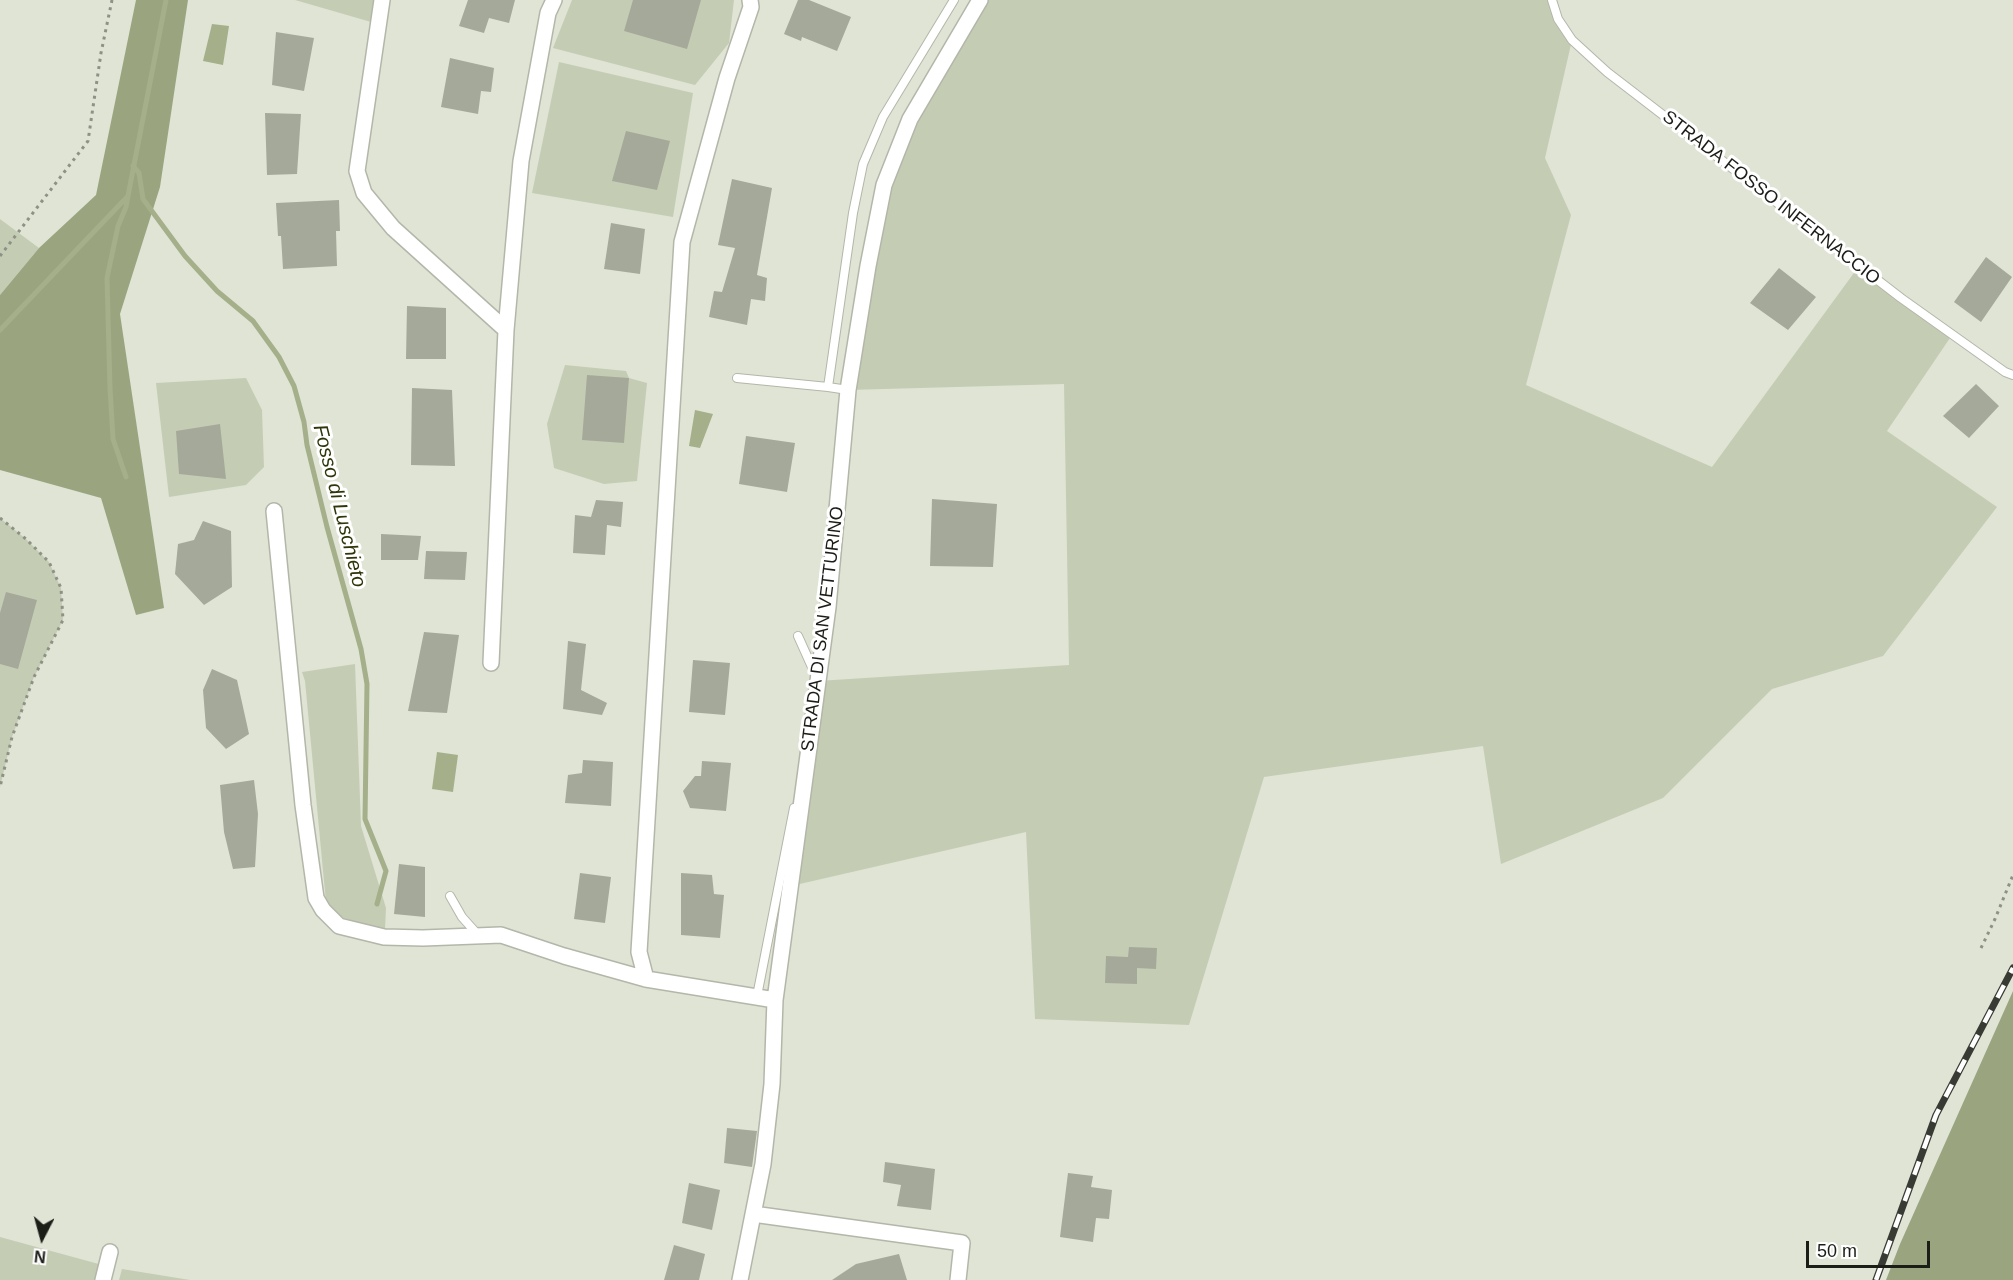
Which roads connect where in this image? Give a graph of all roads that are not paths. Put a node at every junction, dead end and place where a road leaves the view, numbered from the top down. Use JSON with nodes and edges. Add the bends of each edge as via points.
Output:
{"nodes":[{"id":1,"x":381,"y":0,"type":"edge"},
{"id":2,"x":554,"y":0,"type":"edge"},
{"id":3,"x":750,"y":0,"type":"edge"},
{"id":4,"x":954,"y":0,"type":"edge"},
{"id":5,"x":980,"y":0,"type":"edge"},
{"id":6,"x":1552,"y":0,"type":"edge"},
{"id":7,"x":506,"y":330,"type":"junction"},
{"id":8,"x":2013,"y":375,"type":"edge"},
{"id":9,"x":737,"y":378,"type":"dead end"},
{"id":10,"x":828,"y":387,"type":"junction"},
{"id":11,"x":848,"y":390,"type":"junction"},
{"id":12,"x":274,"y":511,"type":"dead end"},
{"id":13,"x":798,"y":636,"type":"dead end"},
{"id":14,"x":491,"y":663,"type":"dead end"},
{"id":15,"x":818,"y":681,"type":"junction"},
{"id":16,"x":450,"y":896,"type":"dead end"},
{"id":17,"x":479,"y":936,"type":"junction"},
{"id":18,"x":646,"y":979,"type":"junction"},
{"id":19,"x":758,"y":996,"type":"junction"},
{"id":20,"x":775,"y":1000,"type":"junction"},
{"id":21,"x":753,"y":1214,"type":"junction"},
{"id":22,"x":110,"y":1252,"type":"dead end"},
{"id":23,"x":103,"y":1280,"type":"edge"},
{"id":24,"x":740,"y":1280,"type":"edge"},
{"id":25,"x":958,"y":1280,"type":"edge"}],
"edges":[{"from":1,"to":7,"type":"street","via":[[357,171],[364,193],[393,228]]},
{"from":2,"to":7,"type":"street","via":[[548,13],[521,161]]},
{"from":3,"to":18,"type":"street","via":[[682,242],[639,951]]},
{"from":4,"to":10,"type":"lane","via":[[883,117],[863,164]]},
{"from":5,"to":11,"type":"street","name":"STRADA DI SAN VETTURINO","via":[[910,119],[884,185]]},
{"from":6,"to":8,"type":"lane","name":"STRADA FOSSO INFERNACCIO","via":[[1558,19],[1572,40],[1607,72],[1901,298]]},
{"from":7,"to":14,"type":"street"},
{"from":9,"to":10,"type":"lane"},
{"from":10,"to":11,"type":"lane"},
{"from":11,"to":15,"type":"street","name":"STRADA DI SAN VETTURINO"},
{"from":12,"to":17,"type":"street","via":[[316,898],[339,926],[384,937]]},
{"from":13,"to":15,"type":"lane"},
{"from":15,"to":19,"type":"lane"},
{"from":15,"to":20,"type":"street","name":"STRADA DI SAN VETTURINO"},
{"from":16,"to":17,"type":"lane"},
{"from":17,"to":18,"type":"street","via":[[501,934]]},
{"from":18,"to":19,"type":"street"},
{"from":19,"to":20,"type":"street"},
{"from":20,"to":21,"type":"street","name":"STRADA DI SAN VETTURINO","via":[[772,1084]]},
{"from":21,"to":24,"type":"street","name":"STRADA DI SAN VETTURINO"},
{"from":21,"to":25,"type":"street","via":[[962,1243]]},
{"from":22,"to":23,"type":"street"}]}
